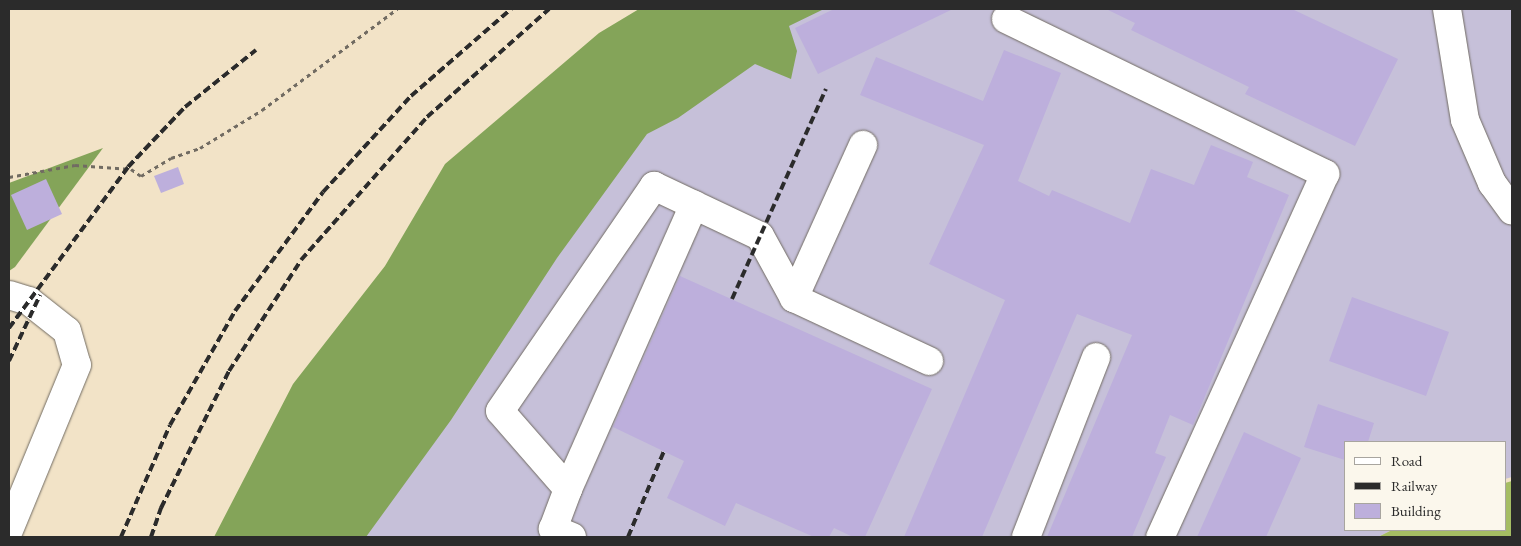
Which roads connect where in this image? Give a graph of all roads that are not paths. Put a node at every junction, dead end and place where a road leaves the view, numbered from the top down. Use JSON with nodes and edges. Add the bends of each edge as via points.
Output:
{"nodes":[{"id":1,"x":1447,"y":9,"type":"edge"},
{"id":2,"x":1006,"y":19,"type":"dead end"},
{"id":3,"x":863,"y":145,"type":"dead end"},
{"id":4,"x":694,"y":205,"type":"junction"},
{"id":5,"x":1512,"y":212,"type":"edge"},
{"id":6,"x":9,"y":295,"type":"edge"},
{"id":7,"x":794,"y":298,"type":"junction"},
{"id":8,"x":1096,"y":357,"type":"dead end"},
{"id":9,"x":929,"y":361,"type":"dead end"},
{"id":10,"x":568,"y":489,"type":"junction"},
{"id":11,"x":9,"y":530,"type":"edge"},
{"id":12,"x":572,"y":537,"type":"edge"},
{"id":13,"x":1026,"y":537,"type":"edge"},
{"id":14,"x":1160,"y":537,"type":"edge"}],
"edges":[{"from":1,"to":5,"type":"lane","via":[[1465,120],[1492,183]]},
{"from":2,"to":14,"type":"lane","via":[[1325,174]]},
{"from":3,"to":7,"type":"lane"},
{"from":4,"to":7,"type":"lane","via":[[760,236]]},
{"from":4,"to":10,"type":"lane"},
{"from":4,"to":10,"type":"lane","via":[[654,186],[500,411]]},
{"from":6,"to":11,"type":"lane","via":[[29,301],[68,331],[77,366]]},
{"from":7,"to":9,"type":"lane"},
{"from":8,"to":13,"type":"lane"},
{"from":10,"to":12,"type":"lane","via":[[553,529]]}]}
